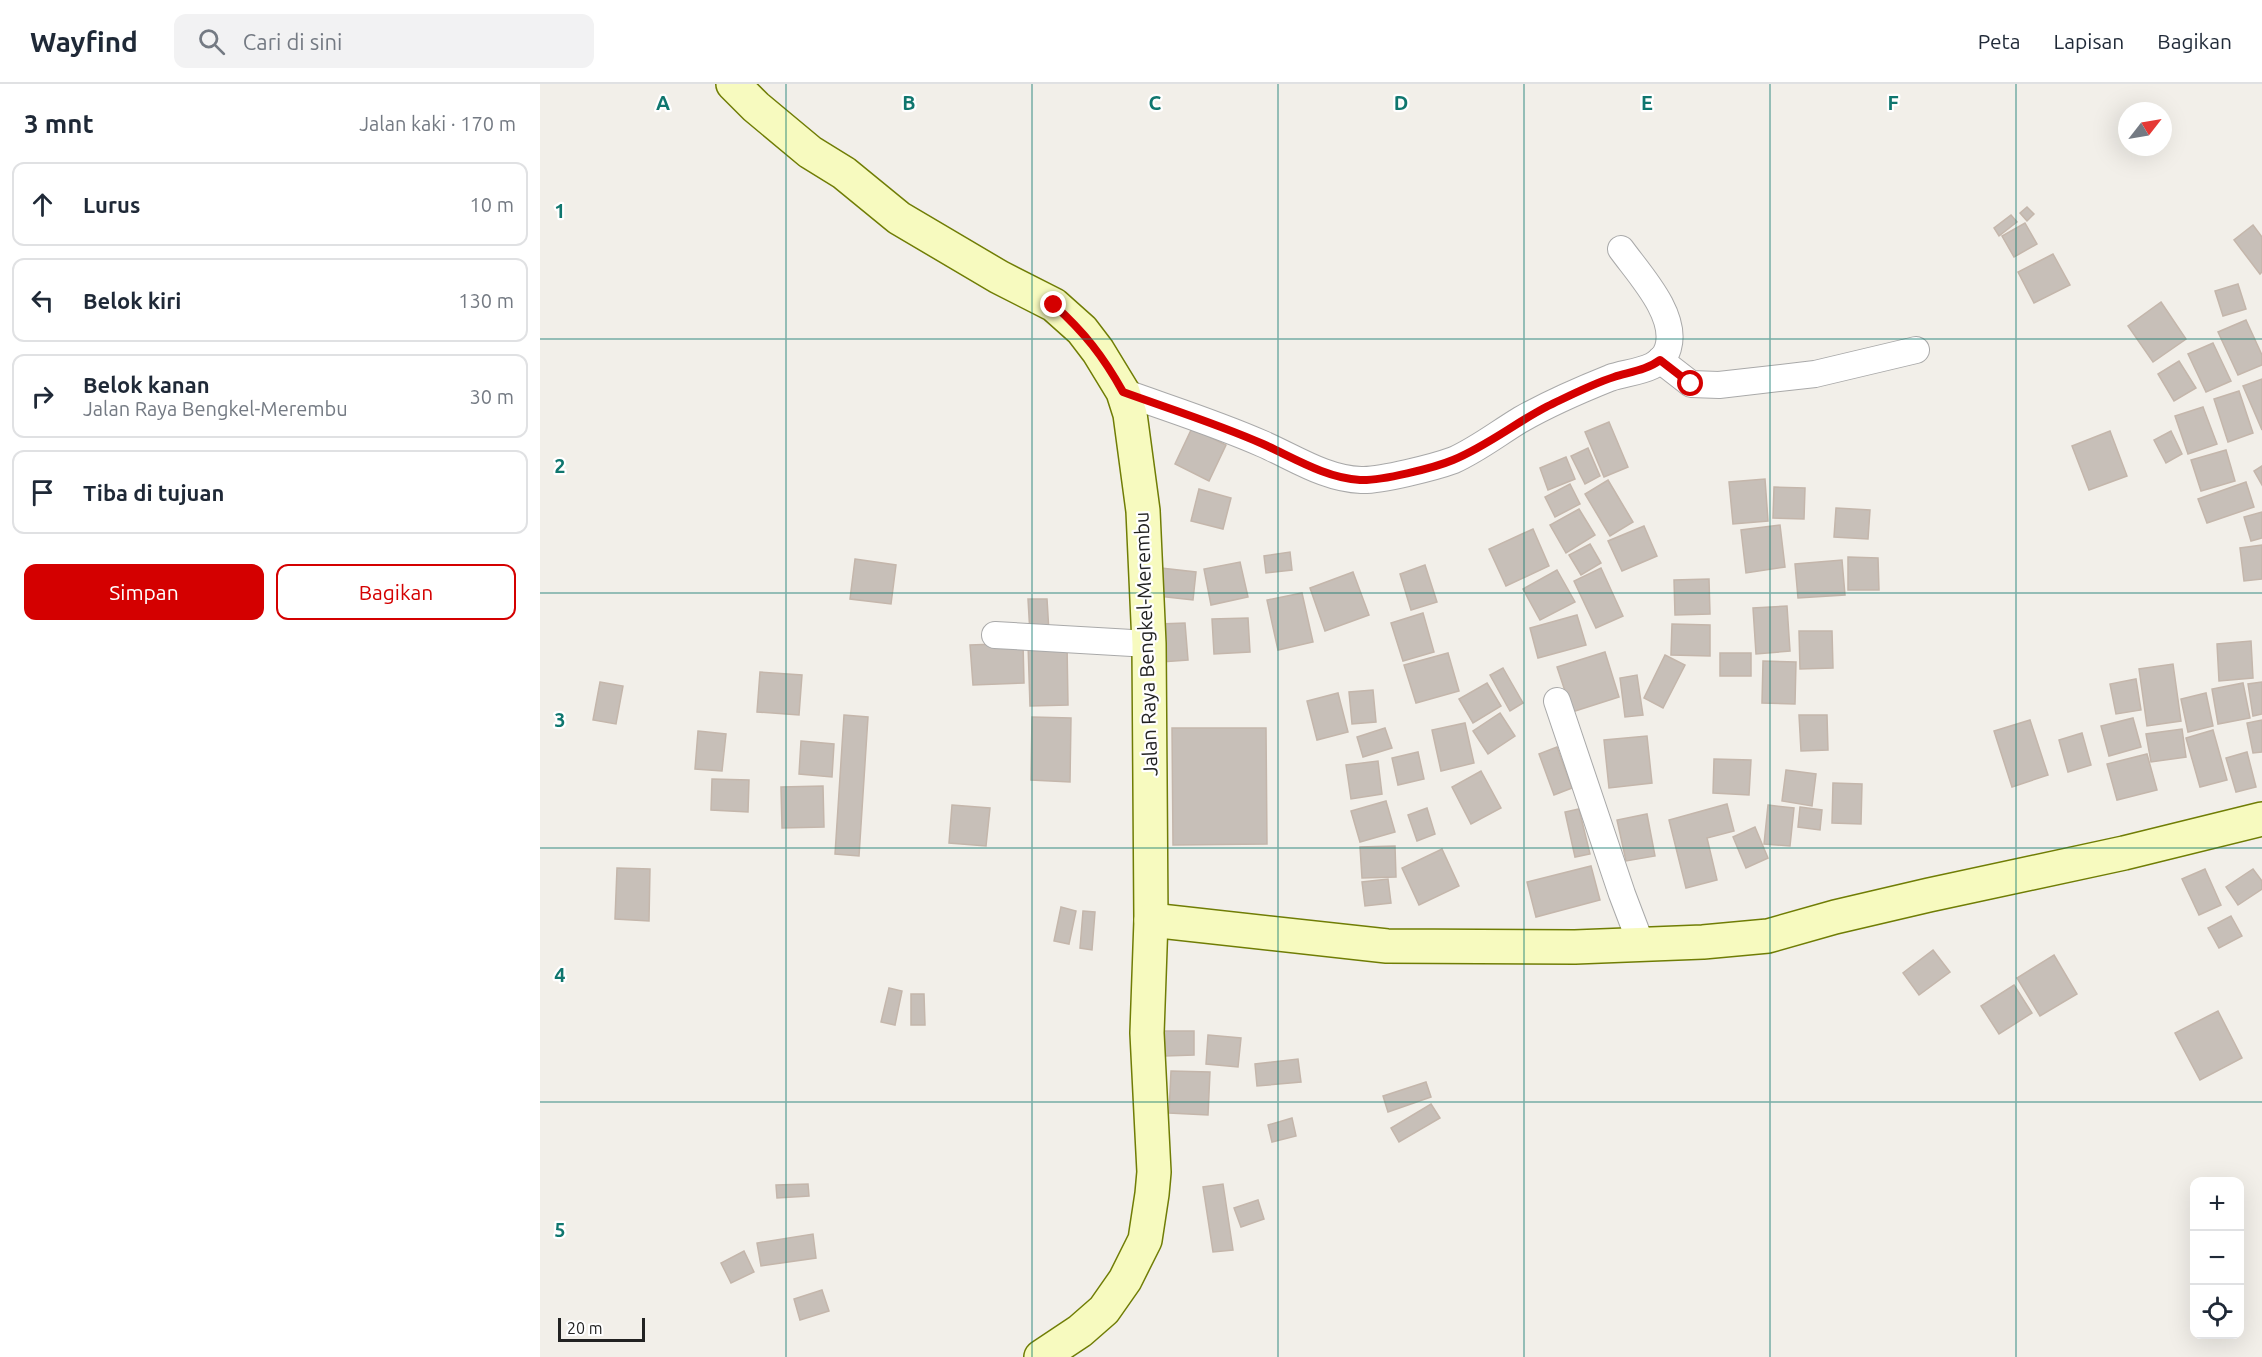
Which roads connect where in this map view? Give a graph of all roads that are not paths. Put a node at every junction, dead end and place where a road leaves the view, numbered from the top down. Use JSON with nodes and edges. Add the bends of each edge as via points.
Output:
{"nodes":[{"id":1,"x":733,"y":84,"type":"edge"},
{"id":2,"x":1621,"y":249,"type":"dead end"},
{"id":3,"x":1916,"y":350,"type":"dead end"},
{"id":4,"x":1660,"y":360,"type":"junction"},
{"id":5,"x":1123,"y":392,"type":"junction"},
{"id":6,"x":995,"y":635,"type":"dead end"},
{"id":7,"x":1149,"y":644,"type":"junction"},
{"id":8,"x":1557,"y":701,"type":"dead end"},
{"id":9,"x":2262,"y":819,"type":"edge"},
{"id":10,"x":1151,"y":920,"type":"junction"},
{"id":11,"x":1641,"y":944,"type":"junction"},
{"id":12,"x":1041,"y":1357,"type":"edge"}],
"edges":[{"from":1,"to":5,"type":"street","name":"Jalan Raya Bengkel-Merembu","via":[[810,152],[844,173],[899,218],[1054,305],[1082,330]]},
{"from":2,"to":4,"type":"street","via":[[1664,312],[1670,328],[1668,351]]},
{"from":3,"to":4,"type":"street","via":[[1815,374],[1719,386],[1691,384]]},
{"from":4,"to":5,"type":"street","via":[[1566,397],[1451,461],[1385,479],[1343,478]]},
{"from":5,"to":7,"type":"street","name":"Jalan Raya Bengkel-Merembu","via":[[1130,414],[1143,511]]},
{"from":6,"to":7,"type":"street"},
{"from":7,"to":10,"type":"street","name":"Jalan Raya Bengkel-Merembu"},
{"from":8,"to":11,"type":"street"},
{"from":9,"to":11,"type":"street","via":[[1768,936]]},
{"from":10,"to":11,"type":"street","via":[[1387,946]]},
{"from":10,"to":12,"type":"street","name":"Jalan Raya Bengkel-Merembu","via":[[1147,1033],[1154,1172],[1144,1240],[1125,1280],[1104,1311]]}]}
